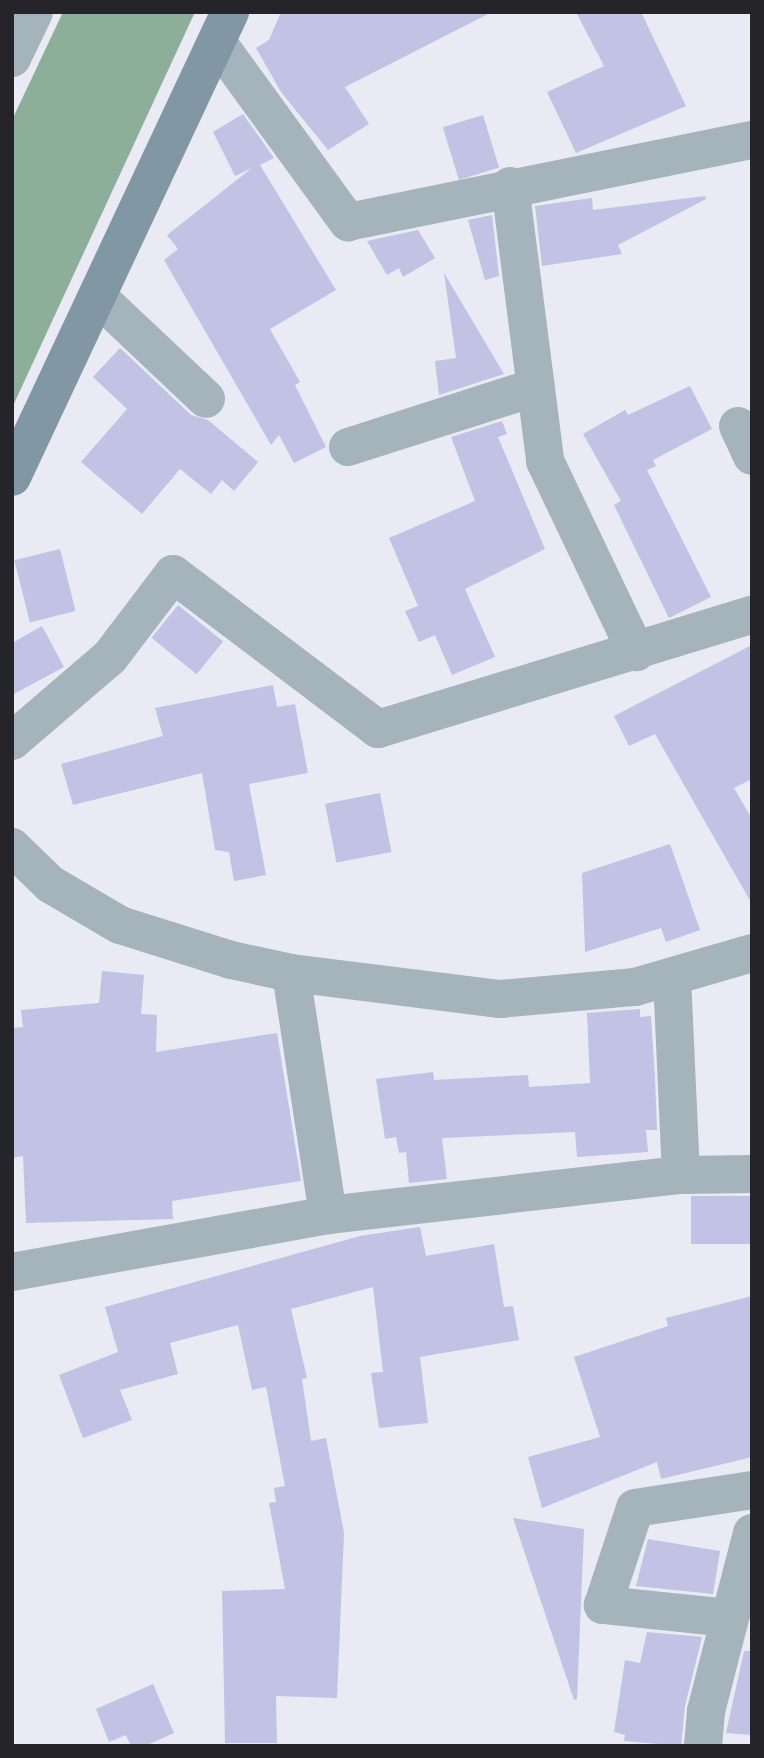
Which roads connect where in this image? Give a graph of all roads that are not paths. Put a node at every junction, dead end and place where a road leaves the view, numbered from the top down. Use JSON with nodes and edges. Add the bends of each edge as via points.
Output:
{"nodes":[{"id":1,"x":34,"y":12,"type":"edge"},
{"id":2,"x":223,"y":27,"type":"edge"},
{"id":3,"x":12,"y":58,"type":"edge"},
{"id":4,"x":752,"y":140,"type":"edge"},
{"id":5,"x":510,"y":186,"type":"junction"},
{"id":6,"x":99,"y":298,"type":"junction"},
{"id":7,"x":536,"y":387,"type":"junction"},
{"id":8,"x":206,"y":399,"type":"dead end"},
{"id":9,"x":348,"y":447,"type":"dead end"},
{"id":10,"x":12,"y":477,"type":"edge"},
{"id":11,"x":752,"y":615,"type":"edge"},
{"id":12,"x":636,"y":652,"type":"junction"},
{"id":13,"x":12,"y":741,"type":"edge"},
{"id":14,"x":12,"y":847,"type":"edge"},
{"id":15,"x":752,"y":953,"type":"edge"},
{"id":16,"x":291,"y":973,"type":"junction"},
{"id":17,"x":672,"y":977,"type":"junction"},
{"id":18,"x":752,"y":1174,"type":"edge"},
{"id":19,"x":681,"y":1175,"type":"junction"},
{"id":20,"x":328,"y":1214,"type":"junction"},
{"id":21,"x":12,"y":1272,"type":"edge"},
{"id":22,"x":752,"y":1490,"type":"edge"},
{"id":23,"x":752,"y":1533,"type":"edge"},
{"id":24,"x":729,"y":1618,"type":"junction"},
{"id":25,"x":703,"y":1746,"type":"edge"}],
"edges":[{"from":1,"to":3,"type":"street"},
{"from":2,"to":5,"type":"street","via":[[348,222]]},
{"from":2,"to":6,"type":"street"},
{"from":4,"to":5,"type":"street"},
{"from":5,"to":7,"type":"street"},
{"from":6,"to":8,"type":"street"},
{"from":6,"to":10,"type":"street"},
{"from":7,"to":9,"type":"street"},
{"from":7,"to":12,"type":"street","via":[[545,461]]},
{"from":11,"to":12,"type":"street"},
{"from":12,"to":13,"type":"street","via":[[378,729],[173,574],[110,657]]},
{"from":14,"to":16,"type":"street","via":[[50,884],[120,925],[230,960]]},
{"from":15,"to":17,"type":"street"},
{"from":16,"to":17,"type":"street","via":[[500,999],[635,987]]},
{"from":16,"to":20,"type":"street"},
{"from":17,"to":19,"type":"street"},
{"from":18,"to":19,"type":"street"},
{"from":19,"to":20,"type":"street"},
{"from":20,"to":21,"type":"street"},
{"from":22,"to":24,"type":"street","via":[[635,1508],[603,1605]]},
{"from":23,"to":24,"type":"street"},
{"from":24,"to":25,"type":"street","via":[[706,1711]]}]}
